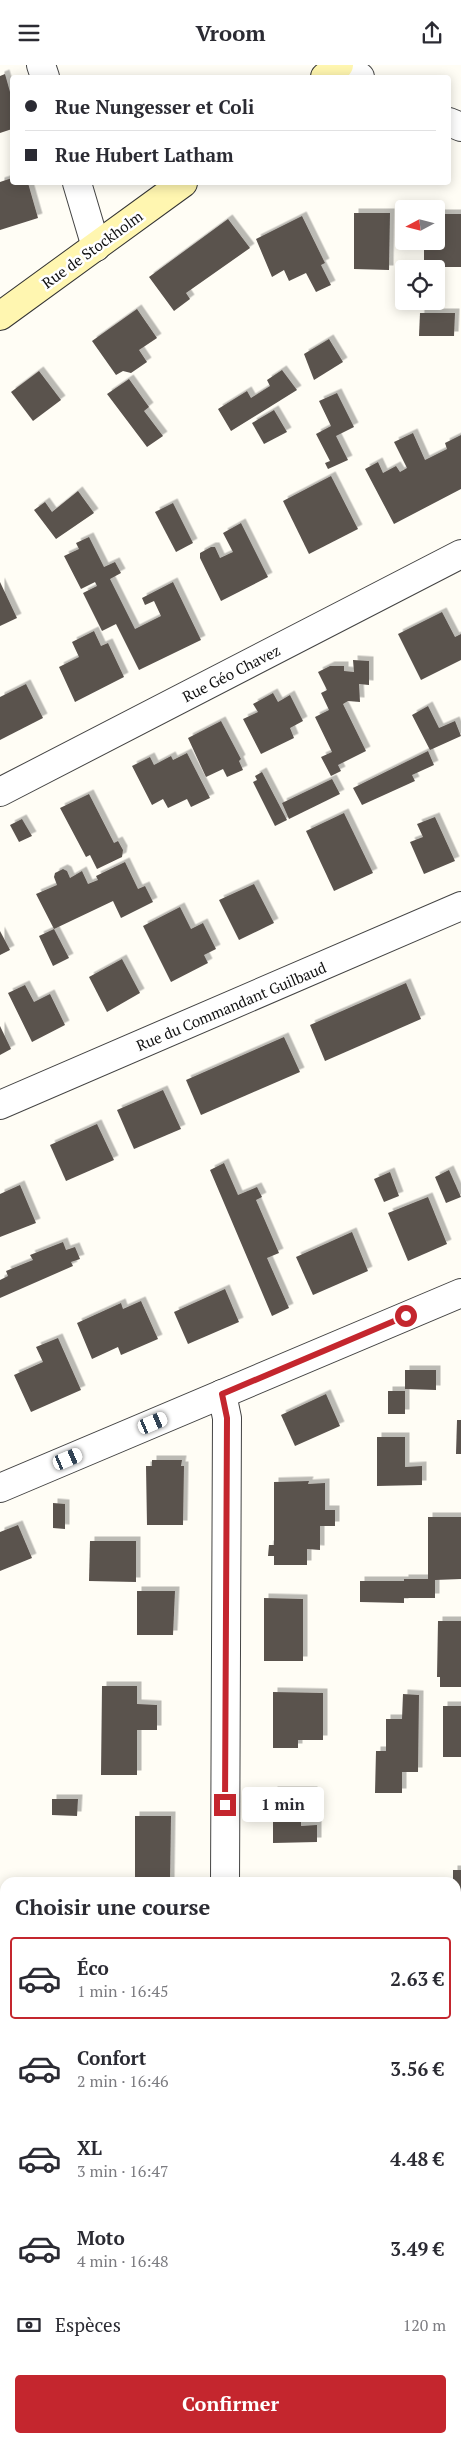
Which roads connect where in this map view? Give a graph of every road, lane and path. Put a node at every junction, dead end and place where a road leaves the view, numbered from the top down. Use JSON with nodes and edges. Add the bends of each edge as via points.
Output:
{"nodes":[{"id":1,"x":338,"y":65,"type":"edge"},
{"id":2,"x":344,"y":65,"type":"edge"},
{"id":3,"x":327,"y":75,"type":"edge"},
{"id":4,"x":357,"y":75,"type":"edge"},
{"id":5,"x":78,"y":185,"type":"edge"},
{"id":6,"x":180,"y":185,"type":"edge"},
{"id":7,"x":96,"y":247,"type":"junction"},
{"id":8,"x":0,"y":316,"type":"edge"},
{"id":9,"x":461,"y":554,"type":"edge"},
{"id":10,"x":0,"y":792,"type":"edge"},
{"id":11,"x":461,"y":907,"type":"edge"},
{"id":12,"x":0,"y":1105,"type":"edge"},
{"id":13,"x":461,"y":1293,"type":"edge"},
{"id":14,"x":222,"y":1394,"type":"junction"},
{"id":15,"x":0,"y":1488,"type":"edge"},
{"id":16,"x":225,"y":1877,"type":"edge"}],
"edges":[{"from":1,"to":3,"type":"street"},
{"from":2,"to":4,"type":"street"},
{"from":5,"to":7,"type":"street"},
{"from":6,"to":7,"type":"street","name":"Rue de Stockholm"},
{"from":7,"to":8,"type":"street","name":"Rue de Stockholm"},
{"from":9,"to":10,"type":"street","name":"Rue Géo Chavez"},
{"from":11,"to":12,"type":"street","name":"Rue du Commandant Guilbaud"},
{"from":13,"to":14,"type":"street"},
{"from":14,"to":15,"type":"street"},
{"from":14,"to":16,"type":"street","via":[[227,1418]]}]}
